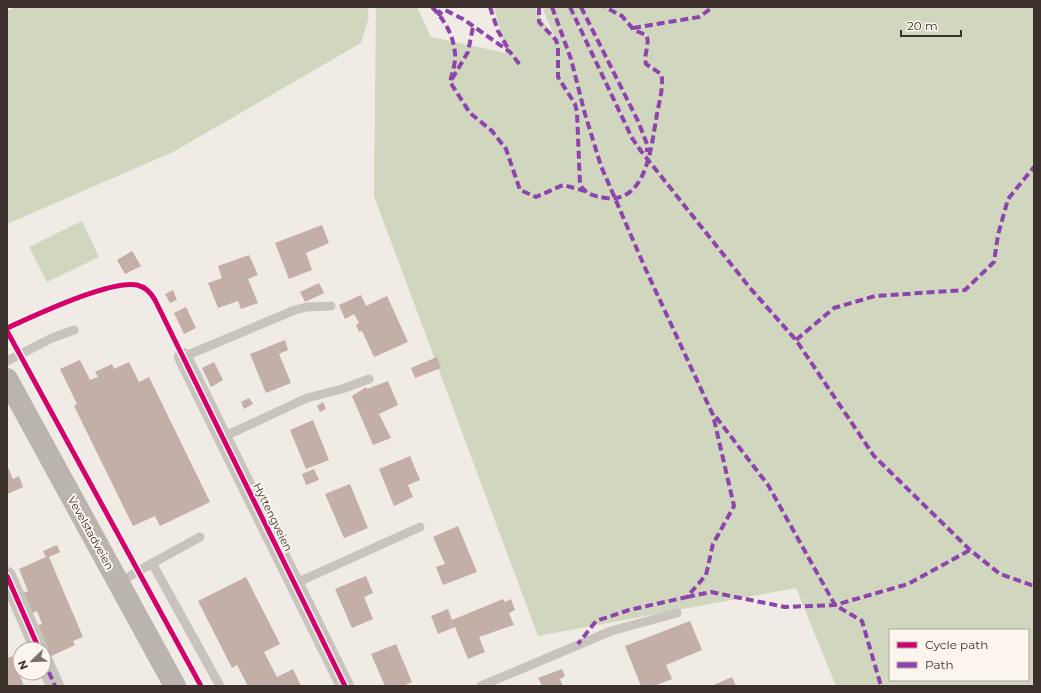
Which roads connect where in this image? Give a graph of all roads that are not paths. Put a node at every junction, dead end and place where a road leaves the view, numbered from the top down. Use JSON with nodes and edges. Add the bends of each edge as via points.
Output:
{"nodes":[{"id":1,"x":331,"y":306,"type":"dead end"},
{"id":2,"x":74,"y":330,"type":"dead end"},
{"id":3,"x":183,"y":357,"type":"joint"},
{"id":4,"x":7,"y":361,"type":"edge"},
{"id":5,"x":7,"y":379,"type":"edge"},
{"id":6,"x":369,"y":379,"type":"dead end"},
{"id":7,"x":223,"y":437,"type":"junction"},
{"id":8,"x":420,"y":527,"type":"dead end"},
{"id":9,"x":200,"y":538,"type":"dead end"},
{"id":10,"x":152,"y":563,"type":"junction"},
{"id":11,"x":7,"y":576,"type":"edge"},
{"id":12,"x":119,"y":583,"type":"junction"},
{"id":13,"x":294,"y":584,"type":"junction"},
{"id":14,"x":677,"y":613,"type":"dead end"},
{"id":15,"x":35,"y":641,"type":"edge"},
{"id":16,"x":175,"y":686,"type":"edge"},
{"id":17,"x":220,"y":686,"type":"edge"},
{"id":18,"x":345,"y":686,"type":"edge"},
{"id":19,"x":481,"y":686,"type":"edge"}],
"edges":[{"from":1,"to":3,"type":"lane","via":[[295,310]]},
{"from":2,"to":4,"type":"lane"},
{"from":3,"to":7,"type":"street","name":"Hyttengveien"},
{"from":5,"to":12,"type":"main road","name":"Vevelstadveien"},
{"from":6,"to":7,"type":"lane","via":[[307,398]]},
{"from":7,"to":13,"type":"street","name":"Hyttengveien"},
{"from":8,"to":13,"type":"lane"},
{"from":9,"to":10,"type":"lane"},
{"from":10,"to":12,"type":"lane"},
{"from":10,"to":17,"type":"lane"},
{"from":11,"to":15,"type":"street"},
{"from":12,"to":16,"type":"main road","name":"Vevelstadveien"},
{"from":13,"to":18,"type":"street","name":"Hyttengveien"},
{"from":14,"to":19,"type":"lane","via":[[611,631]]}]}
